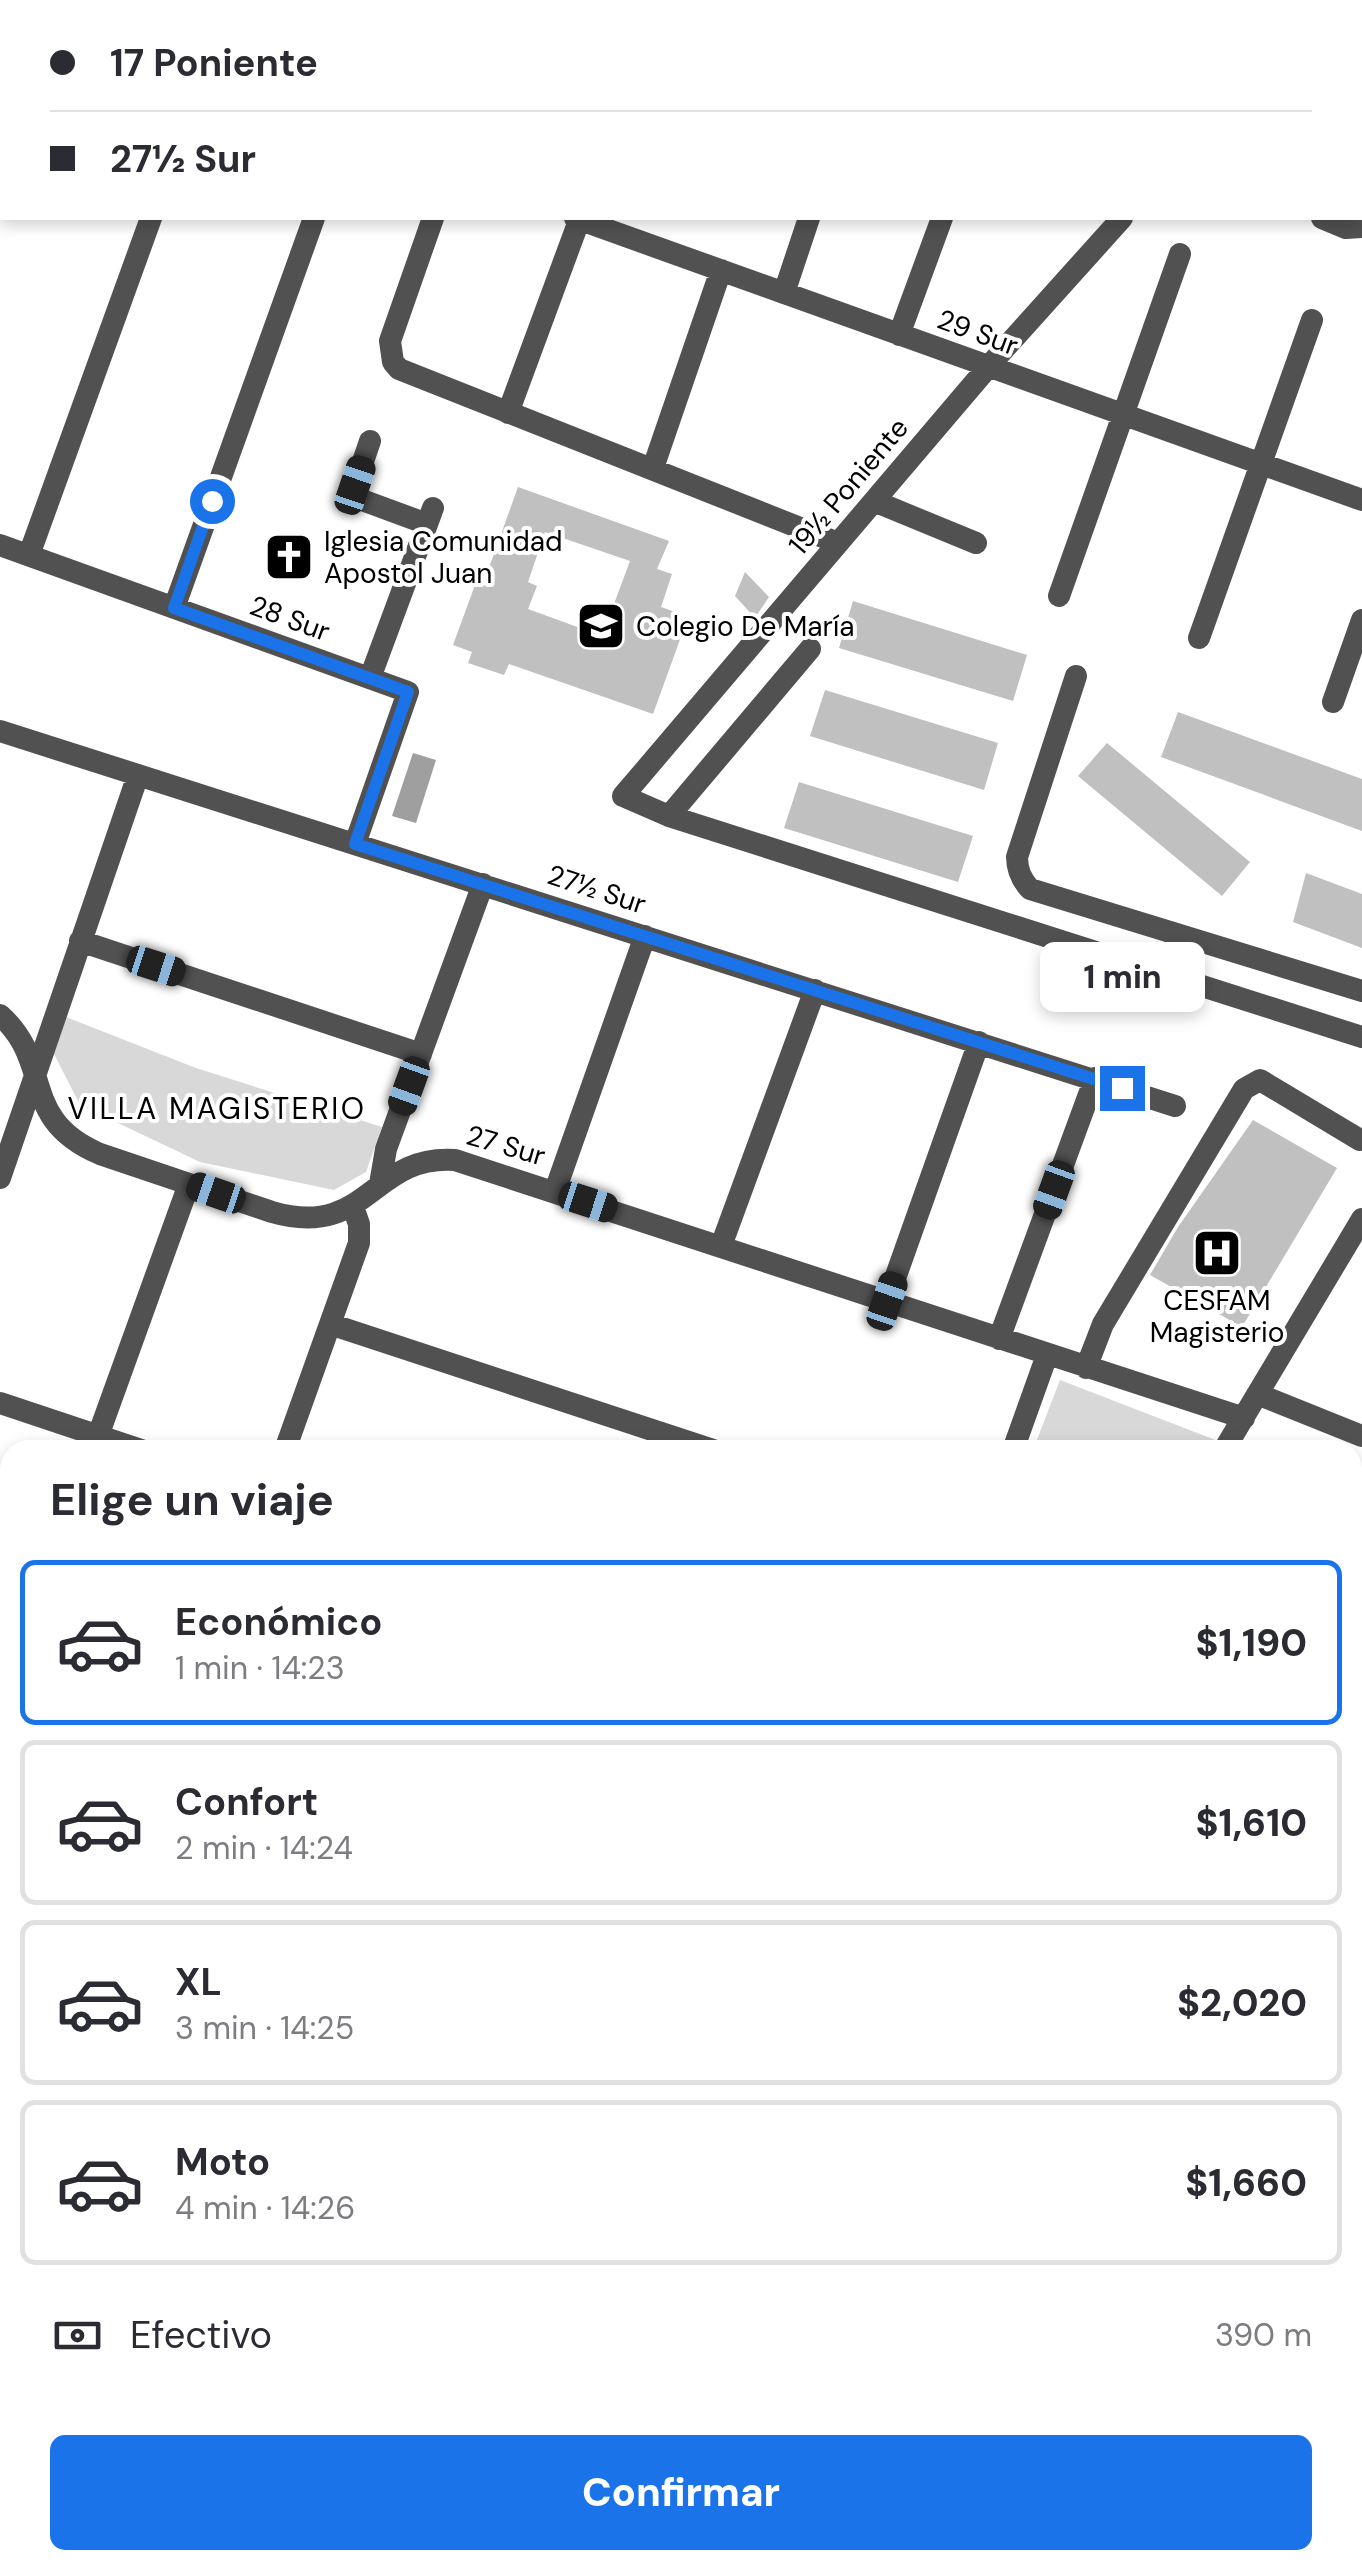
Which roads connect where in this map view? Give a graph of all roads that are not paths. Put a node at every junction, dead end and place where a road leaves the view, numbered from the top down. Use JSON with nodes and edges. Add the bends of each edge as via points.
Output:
{"nodes":[{"id":1,"x":150,"y":220,"type":"edge"},
{"id":2,"x":313,"y":220,"type":"edge"},
{"id":3,"x":432,"y":220,"type":"edge"},
{"id":4,"x":577,"y":220,"type":"edge"},
{"id":5,"x":584,"y":220,"type":"edge"},
{"id":6,"x":808,"y":220,"type":"edge"},
{"id":7,"x":941,"y":220,"type":"edge"},
{"id":8,"x":1120,"y":220,"type":"edge"},
{"id":9,"x":1327,"y":220,"type":"edge"},
{"id":10,"x":1362,"y":227,"type":"edge"},
{"id":11,"x":1180,"y":254,"type":"dead end"},
{"id":12,"x":721,"y":270,"type":"junction"},
{"id":13,"x":784,"y":293,"type":"junction"},
{"id":14,"x":1312,"y":320,"type":"dead end"},
{"id":15,"x":899,"y":335,"type":"junction"},
{"id":16,"x":988,"y":367,"type":"junction"},
{"id":17,"x":508,"y":413,"type":"junction"},
{"id":18,"x":1123,"y":415,"type":"junction"},
{"id":19,"x":370,"y":441,"type":"dead end"},
{"id":20,"x":1262,"y":464,"type":"junction"},
{"id":21,"x":653,"y":468,"type":"junction"},
{"id":22,"x":1362,"y":500,"type":"edge"},
{"id":23,"x":874,"y":501,"type":"junction"},
{"id":24,"x":838,"y":543,"type":"junction"},
{"id":25,"x":976,"y":544,"type":"dead end"},
{"id":26,"x":0,"y":545,"type":"edge"},
{"id":27,"x":29,"y":556,"type":"junction"},
{"id":28,"x":1059,"y":596,"type":"dead end"},
{"id":29,"x":174,"y":608,"type":"junction"},
{"id":30,"x":1362,"y":620,"type":"edge"},
{"id":31,"x":1199,"y":638,"type":"dead end"},
{"id":32,"x":810,"y":649,"type":"dead end"},
{"id":33,"x":1076,"y":676,"type":"dead end"},
{"id":34,"x":370,"y":678,"type":"junction"},
{"id":35,"x":1334,"y":702,"type":"dead end"},
{"id":36,"x":0,"y":731,"type":"edge"},
{"id":37,"x":138,"y":774,"type":"junction"},
{"id":38,"x":670,"y":816,"type":"junction"},
{"id":39,"x":355,"y":844,"type":"junction"},
{"id":40,"x":483,"y":884,"type":"junction"},
{"id":41,"x":645,"y":936,"type":"junction"},
{"id":42,"x":80,"y":941,"type":"junction"},
{"id":43,"x":815,"y":990,"type":"junction"},
{"id":44,"x":1362,"y":991,"type":"edge"},
{"id":45,"x":0,"y":1015,"type":"edge"},
{"id":46,"x":1362,"y":1037,"type":"edge"},
{"id":47,"x":979,"y":1042,"type":"junction"},
{"id":48,"x":421,"y":1054,"type":"junction"},
{"id":49,"x":1095,"y":1078,"type":"junction"},
{"id":50,"x":36,"y":1080,"type":"junction"},
{"id":51,"x":1176,"y":1106,"type":"dead end"},
{"id":52,"x":1360,"y":1140,"type":"dead end"},
{"id":53,"x":0,"y":1178,"type":"edge"},
{"id":54,"x":188,"y":1184,"type":"junction"},
{"id":55,"x":380,"y":1184,"type":"junction"},
{"id":56,"x":556,"y":1191,"type":"junction"},
{"id":57,"x":353,"y":1207,"type":"junction"},
{"id":58,"x":1362,"y":1219,"type":"edge"},
{"id":59,"x":722,"y":1246,"type":"junction"},
{"id":60,"x":887,"y":1301,"type":"junction"},
{"id":61,"x":330,"y":1324,"type":"junction"},
{"id":62,"x":999,"y":1339,"type":"junction"},
{"id":63,"x":1046,"y":1355,"type":"junction"},
{"id":64,"x":1086,"y":1368,"type":"junction"},
{"id":65,"x":1258,"y":1394,"type":"junction"},
{"id":66,"x":0,"y":1403,"type":"edge"},
{"id":67,"x":1244,"y":1418,"type":"junction"},
{"id":68,"x":98,"y":1436,"type":"junction"},
{"id":69,"x":1362,"y":1436,"type":"edge"},
{"id":70,"x":110,"y":1440,"type":"edge"},
{"id":71,"x":288,"y":1440,"type":"edge"},
{"id":72,"x":684,"y":1440,"type":"edge"},
{"id":73,"x":1016,"y":1440,"type":"edge"},
{"id":74,"x":1230,"y":1440,"type":"edge"}],
"edges":[{"from":1,"to":27,"type":"street"},
{"from":2,"to":29,"type":"street"},
{"from":3,"to":17,"type":"street","via":[[390,341],[393,362]]},
{"from":4,"to":17,"type":"street"},
{"from":5,"to":12,"type":"street","name":"29 Sur"},
{"from":6,"to":13,"type":"street"},
{"from":7,"to":15,"type":"street"},
{"from":8,"to":16,"type":"street","name":"19½ Poniente"},
{"from":9,"to":10,"type":"street"},
{"from":11,"to":18,"type":"street"},
{"from":12,"to":13,"type":"street","name":"29 Sur"},
{"from":12,"to":21,"type":"street"},
{"from":13,"to":15,"type":"street","name":"29 Sur"},
{"from":14,"to":20,"type":"street"},
{"from":15,"to":16,"type":"street","name":"29 Sur"},
{"from":16,"to":18,"type":"street","name":"29 Sur"},
{"from":16,"to":23,"type":"street","name":"19½ Poniente"},
{"from":17,"to":21,"type":"street"},
{"from":18,"to":20,"type":"street","name":"29 Sur"},
{"from":18,"to":28,"type":"street"},
{"from":19,"to":34,"type":"street","via":[[355,494],[430,516]]},
{"from":20,"to":22,"type":"street","name":"29 Sur"},
{"from":20,"to":31,"type":"street"},
{"from":21,"to":24,"type":"street"},
{"from":23,"to":24,"type":"street","name":"19½ Poniente"},
{"from":23,"to":25,"type":"street"},
{"from":24,"to":38,"type":"street","name":"19½ Poniente","via":[[623,796]]},
{"from":26,"to":27,"type":"street","name":"28 Sur"},
{"from":27,"to":29,"type":"street","name":"28 Sur"},
{"from":29,"to":34,"type":"street","name":"28 Sur"},
{"from":30,"to":35,"type":"street"},
{"from":32,"to":38,"type":"street"},
{"from":33,"to":44,"type":"street","via":[[1017,857],[1024,882]]},
{"from":34,"to":39,"type":"street","name":"28 Sur","via":[[408,692]]},
{"from":36,"to":37,"type":"street","name":"27½ Sur"},
{"from":37,"to":39,"type":"street","name":"27½ Sur"},
{"from":37,"to":42,"type":"street"},
{"from":38,"to":46,"type":"street"},
{"from":39,"to":40,"type":"street","name":"27½ Sur"},
{"from":40,"to":41,"type":"street","name":"27½ Sur"},
{"from":40,"to":48,"type":"street"},
{"from":41,"to":43,"type":"street","name":"27½ Sur"},
{"from":41,"to":56,"type":"street"},
{"from":42,"to":48,"type":"street"},
{"from":42,"to":50,"type":"street"},
{"from":43,"to":47,"type":"street","name":"27½ Sur"},
{"from":43,"to":59,"type":"street"},
{"from":45,"to":50,"type":"street","name":"27 Sur","via":[[23,1043]]},
{"from":47,"to":49,"type":"street","name":"27½ Sur"},
{"from":47,"to":60,"type":"street"},
{"from":48,"to":55,"type":"street"},
{"from":49,"to":51,"type":"street","name":"27½ Sur"},
{"from":49,"to":62,"type":"street"},
{"from":50,"to":53,"type":"street"},
{"from":50,"to":54,"type":"street","name":"27 Sur","via":[[45,1108],[74,1142]]},
{"from":52,"to":64,"type":"street","via":[[1260,1080],[1244,1089],[1104,1324]]},
{"from":54,"to":57,"type":"street","name":"27 Sur","via":[[298,1218]]},
{"from":54,"to":68,"type":"street"},
{"from":55,"to":56,"type":"street","name":"27 Sur","via":[[413,1164],[442,1159]]},
{"from":55,"to":57,"type":"street","name":"27 Sur"},
{"from":56,"to":59,"type":"street","name":"27 Sur"},
{"from":57,"to":61,"type":"street","via":[[359,1243]]},
{"from":58,"to":65,"type":"street"},
{"from":59,"to":60,"type":"street","name":"27 Sur"},
{"from":60,"to":62,"type":"street","name":"27 Sur"},
{"from":61,"to":71,"type":"street"},
{"from":61,"to":72,"type":"street"},
{"from":62,"to":63,"type":"street","name":"27 Sur"},
{"from":63,"to":64,"type":"street","name":"27 Sur"},
{"from":63,"to":73,"type":"street"},
{"from":64,"to":67,"type":"street","name":"27 Sur"},
{"from":65,"to":67,"type":"street"},
{"from":65,"to":69,"type":"street"},
{"from":66,"to":68,"type":"street"},
{"from":67,"to":74,"type":"street"},
{"from":68,"to":70,"type":"street"}]}
